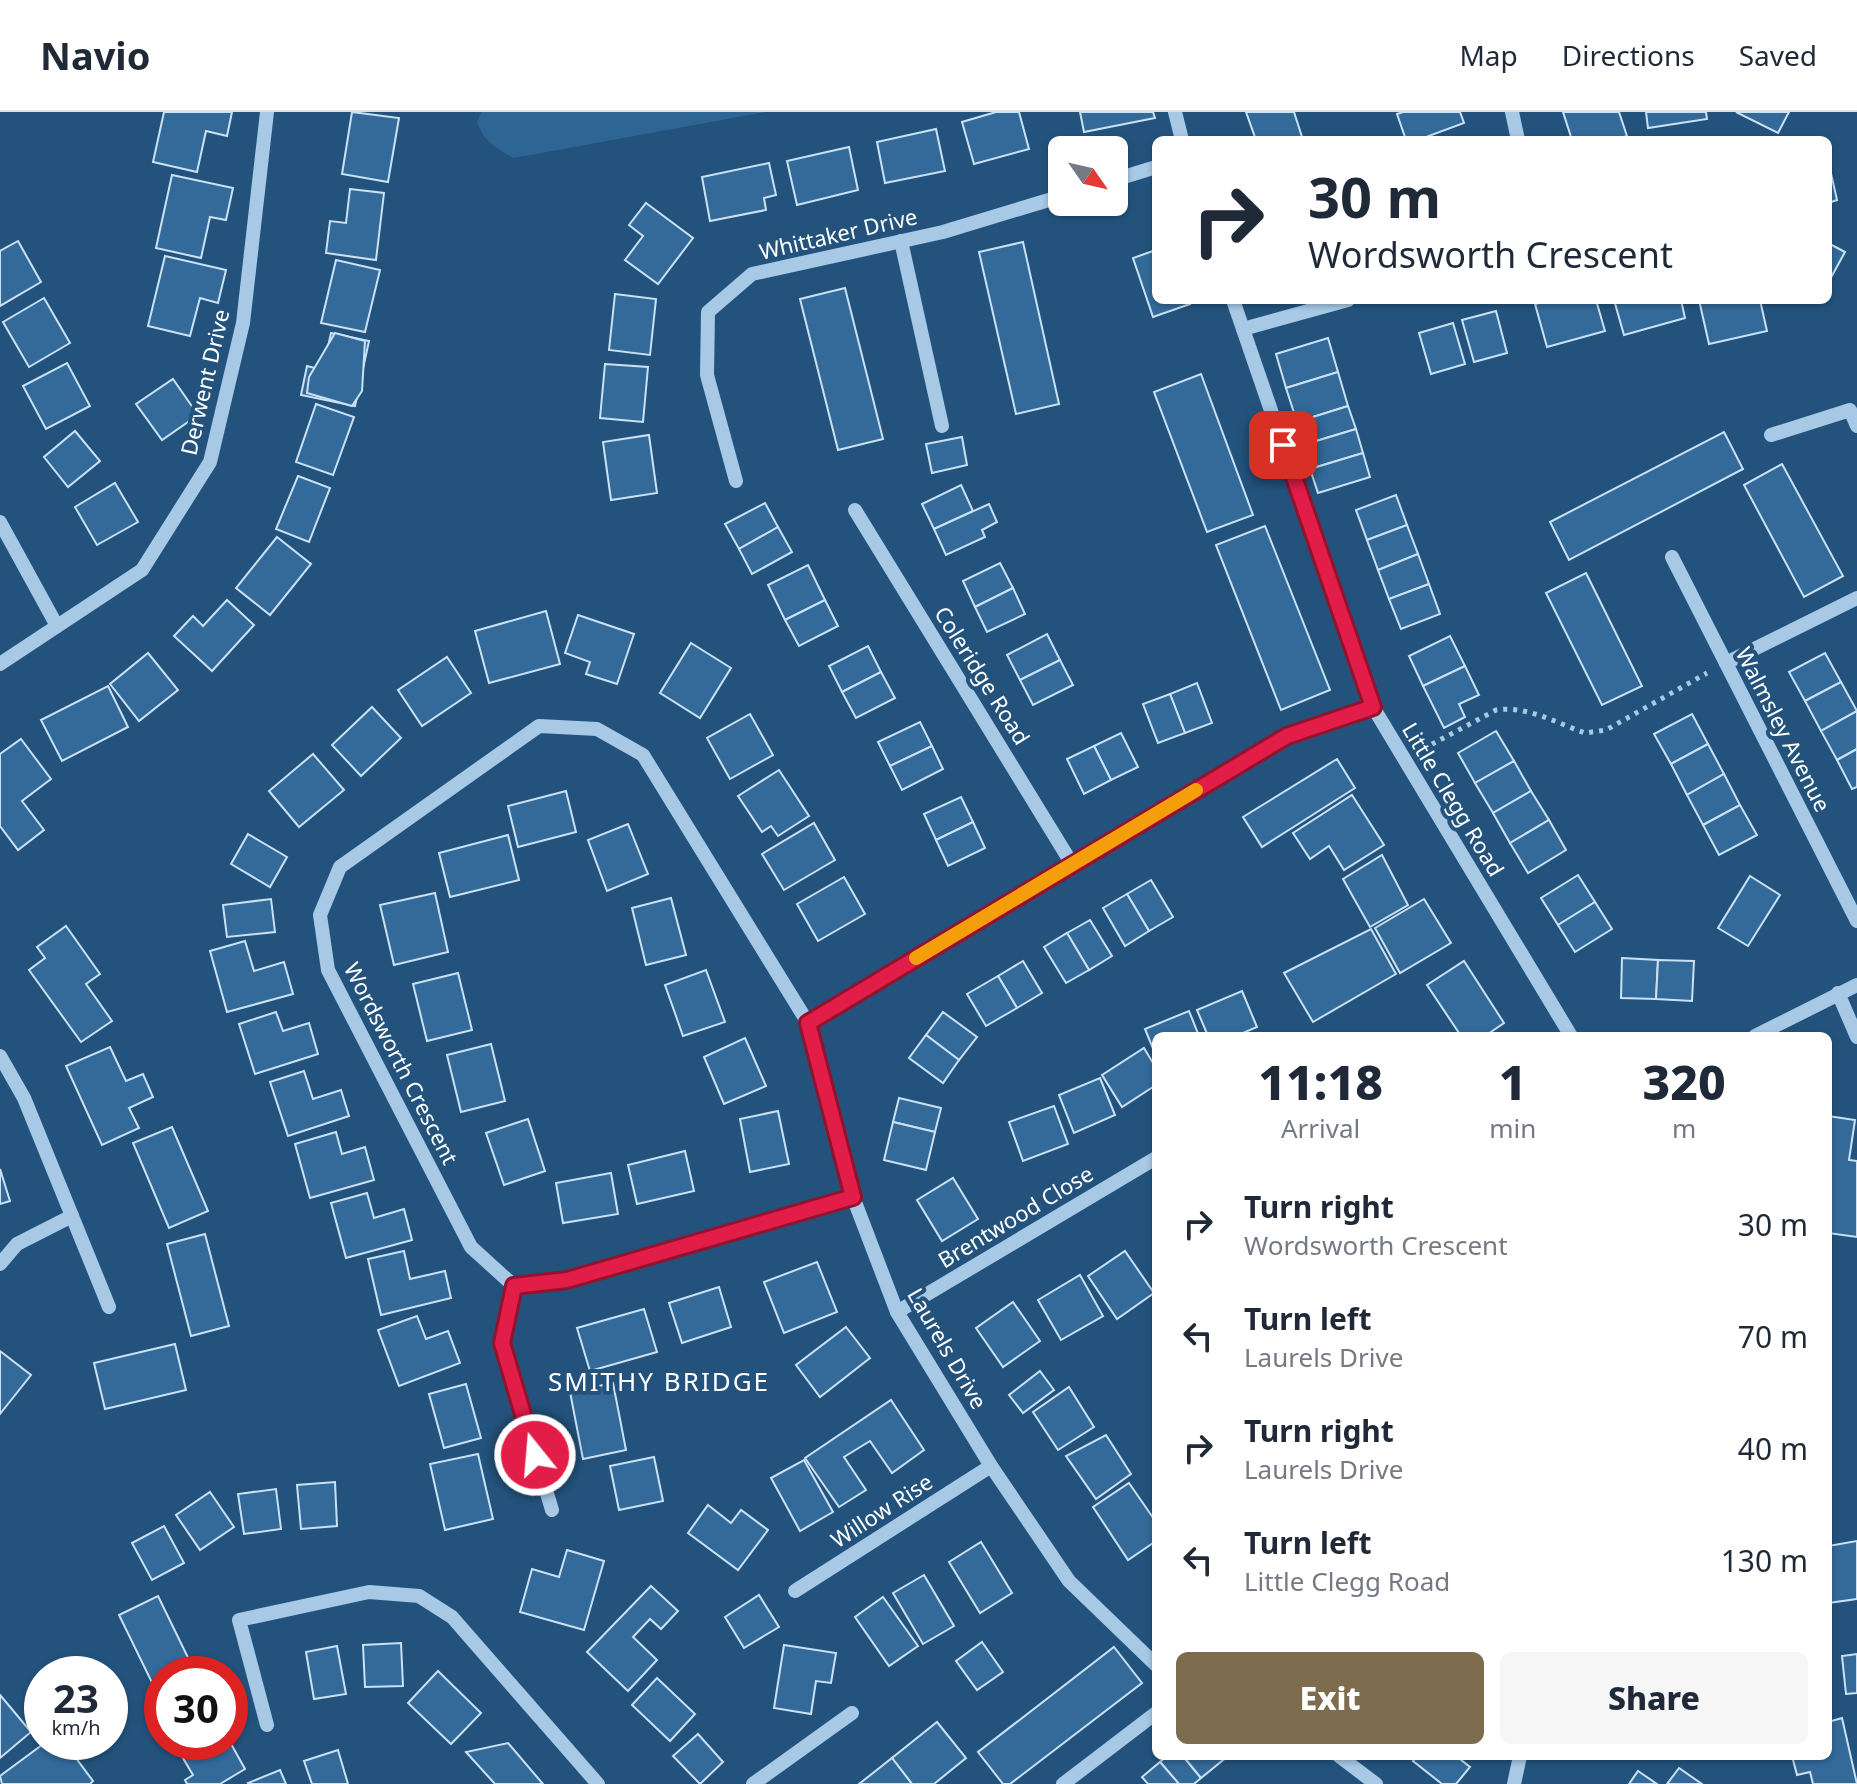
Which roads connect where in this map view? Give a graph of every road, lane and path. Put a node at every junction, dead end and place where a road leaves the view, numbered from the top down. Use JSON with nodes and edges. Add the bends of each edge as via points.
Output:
{"nodes":[{"id":1,"x":267,"y":112,"type":"edge"},
{"id":2,"x":1175,"y":112,"type":"edge"},
{"id":3,"x":1512,"y":112,"type":"edge"},
{"id":4,"x":1181,"y":136,"type":"edge"},
{"id":5,"x":1517,"y":136,"type":"edge"},
{"id":6,"x":1152,"y":168,"type":"edge"},
{"id":7,"x":1128,"y":176,"type":"edge"},
{"id":8,"x":1048,"y":200,"type":"edge"},
{"id":9,"x":901,"y":241,"type":"junction"},
{"id":10,"x":1234,"y":304,"type":"edge"},
{"id":11,"x":1334,"y":304,"type":"edge"},
{"id":12,"x":1243,"y":329,"type":"junction"},
{"id":13,"x":942,"y":426,"type":"dead end"},
{"id":14,"x":1857,"y":426,"type":"edge"},
{"id":15,"x":1771,"y":435,"type":"dead end"},
{"id":16,"x":736,"y":481,"type":"dead end"},
{"id":17,"x":855,"y":510,"type":"dead end"},
{"id":18,"x":0,"y":522,"type":"edge"},
{"id":19,"x":1672,"y":557,"type":"dead end"},
{"id":20,"x":1857,"y":598,"type":"edge"},
{"id":21,"x":57,"y":626,"type":"junction"},
{"id":22,"x":1726,"y":663,"type":"junction"},
{"id":23,"x":0,"y":664,"type":"edge"},
{"id":24,"x":1373,"y":707,"type":"junction"},
{"id":25,"x":1404,"y":759,"type":"junction"},
{"id":26,"x":1072,"y":864,"type":"junction"},
{"id":27,"x":1857,"y":921,"type":"edge"},
{"id":28,"x":1857,"y":985,"type":"edge"},
{"id":29,"x":1838,"y":993,"type":"junction"},
{"id":30,"x":808,"y":1023,"type":"junction"},
{"id":31,"x":1569,"y":1032,"type":"edge"},
{"id":32,"x":1763,"y":1032,"type":"edge"},
{"id":33,"x":1857,"y":1037,"type":"edge"},
{"id":34,"x":0,"y":1056,"type":"edge"},
{"id":35,"x":1152,"y":1160,"type":"edge"},
{"id":36,"x":853,"y":1197,"type":"junction"},
{"id":37,"x":72,"y":1216,"type":"junction"},
{"id":38,"x":0,"y":1264,"type":"edge"},
{"id":39,"x":514,"y":1286,"type":"junction"},
{"id":40,"x":109,"y":1307,"type":"dead end"},
{"id":41,"x":897,"y":1312,"type":"junction"},
{"id":42,"x":991,"y":1466,"type":"junction"},
{"id":43,"x":552,"y":1510,"type":"dead end"},
{"id":44,"x":795,"y":1591,"type":"dead end"},
{"id":45,"x":1152,"y":1661,"type":"edge"},
{"id":46,"x":852,"y":1713,"type":"dead end"},
{"id":47,"x":1152,"y":1716,"type":"edge"},
{"id":48,"x":267,"y":1725,"type":"dead end"},
{"id":49,"x":1344,"y":1760,"type":"edge"},
{"id":50,"x":1519,"y":1760,"type":"edge"},
{"id":51,"x":598,"y":1784,"type":"edge"},
{"id":52,"x":753,"y":1784,"type":"edge"},
{"id":53,"x":1063,"y":1784,"type":"edge"},
{"id":54,"x":1376,"y":1784,"type":"edge"},
{"id":55,"x":1514,"y":1784,"type":"edge"}],
"edges":[{"from":1,"to":21,"type":"street","name":"Derwent Drive","via":[[243,323],[210,462],[142,570]]},
{"from":2,"to":4,"type":"street"},
{"from":3,"to":5,"type":"street"},
{"from":6,"to":7,"type":"street"},
{"from":8,"to":9,"type":"street","name":"Whittaker Drive"},
{"from":9,"to":13,"type":"street"},
{"from":9,"to":16,"type":"street","name":"Whittaker Drive","via":[[752,274],[708,312],[707,375]]},
{"from":10,"to":12,"type":"street","name":"Little Clegg Road"},
{"from":11,"to":12,"type":"street"},
{"from":12,"to":24,"type":"street","name":"Little Clegg Road"},
{"from":14,"to":15,"type":"street","via":[[1850,410]]},
{"from":17,"to":26,"type":"street","name":"Coleridge Road"},
{"from":18,"to":21,"type":"street"},
{"from":19,"to":22,"type":"street","name":"Walmsley Avenue"},
{"from":20,"to":22,"type":"street"},
{"from":21,"to":23,"type":"street","name":"Derwent Drive"},
{"from":22,"to":25,"type":"path","via":[[1593,734],[1503,709]]},
{"from":22,"to":27,"type":"street","name":"Walmsley Avenue"},
{"from":24,"to":25,"type":"street","name":"Little Clegg Road"},
{"from":24,"to":26,"type":"street","via":[[1287,736]]},
{"from":25,"to":31,"type":"street","name":"Little Clegg Road"},
{"from":26,"to":30,"type":"street"},
{"from":28,"to":29,"type":"street"},
{"from":29,"to":32,"type":"street"},
{"from":29,"to":33,"type":"street"},
{"from":30,"to":36,"type":"street","name":"Laurels Drive"},
{"from":30,"to":39,"type":"street","name":"Wordsworth Crescent","via":[[643,755],[597,729],[539,726],[340,867],[320,915],[328,970],[471,1247]]},
{"from":34,"to":37,"type":"street","via":[[24,1098]]},
{"from":35,"to":41,"type":"street","name":"Brentwood Close"},
{"from":36,"to":39,"type":"street","via":[[567,1280]]},
{"from":36,"to":41,"type":"street","name":"Laurels Drive"},
{"from":37,"to":38,"type":"street","via":[[17,1244]]},
{"from":37,"to":40,"type":"street"},
{"from":39,"to":43,"type":"street","via":[[502,1343]]},
{"from":41,"to":42,"type":"street","name":"Laurels Drive"},
{"from":42,"to":44,"type":"street","name":"Willow Rise"},
{"from":42,"to":45,"type":"street","name":"Laurels Drive","via":[[1069,1581]]},
{"from":46,"to":52,"type":"street"},
{"from":47,"to":53,"type":"street"},
{"from":48,"to":51,"type":"street","via":[[239,1620],[369,1592],[419,1596],[452,1617]]},
{"from":49,"to":54,"type":"street"},
{"from":50,"to":55,"type":"street"}]}
